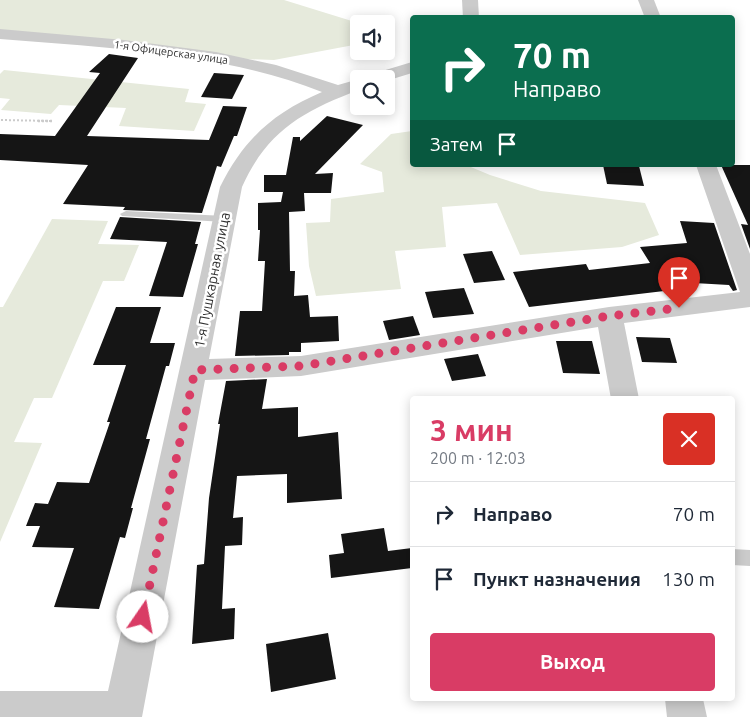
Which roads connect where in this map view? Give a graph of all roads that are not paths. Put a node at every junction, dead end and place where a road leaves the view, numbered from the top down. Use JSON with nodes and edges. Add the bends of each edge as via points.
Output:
{"nodes":[{"id":1,"x":470,"y":0,"type":"edge"},
{"id":2,"x":646,"y":0,"type":"edge"},
{"id":3,"x":471,"y":15,"type":"edge"},
{"id":4,"x":652,"y":15,"type":"edge"},
{"id":5,"x":0,"y":34,"type":"edge"},
{"id":6,"x":410,"y":67,"type":"edge"},
{"id":7,"x":395,"y":72,"type":"edge"},
{"id":8,"x":348,"y":88,"type":"edge"},
{"id":9,"x":707,"y":167,"type":"edge"},
{"id":10,"x":126,"y":214,"type":"dead end"},
{"id":11,"x":224,"y":219,"type":"junction"},
{"id":12,"x":750,"y":287,"type":"edge"},
{"id":13,"x":750,"y":299,"type":"edge"},
{"id":14,"x":609,"y":316,"type":"junction"},
{"id":15,"x":195,"y":370,"type":"junction"},
{"id":16,"x":624,"y":396,"type":"edge"},
{"id":17,"x":735,"y":557,"type":"edge"},
{"id":18,"x":750,"y":558,"type":"edge"},
{"id":19,"x":684,"y":701,"type":"edge"},
{"id":20,"x":0,"y":711,"type":"edge"},
{"id":21,"x":123,"y":714,"type":"edge"},
{"id":22,"x":687,"y":717,"type":"edge"}],
"edges":[{"from":1,"to":3,"type":"street"},
{"from":2,"to":4,"type":"street"},
{"from":5,"to":8,"type":"street","name":"1-я Офицерская улица","via":[[183,52],[248,63]]},
{"from":6,"to":7,"type":"street"},
{"from":8,"to":11,"type":"street","name":"1-я Пушкарная улица","via":[[300,108],[272,128],[239,167]]},
{"from":9,"to":12,"type":"street"},
{"from":10,"to":11,"type":"lane"},
{"from":11,"to":15,"type":"street","name":"1-я Пушкарная улица"},
{"from":13,"to":14,"type":"street"},
{"from":14,"to":15,"type":"street","via":[[301,366]]},
{"from":14,"to":16,"type":"street"},
{"from":15,"to":21,"type":"street","name":"1-я Пушкарная улица"},
{"from":17,"to":18,"type":"lane"},
{"from":19,"to":22,"type":"street"},
{"from":20,"to":21,"type":"street"}]}
